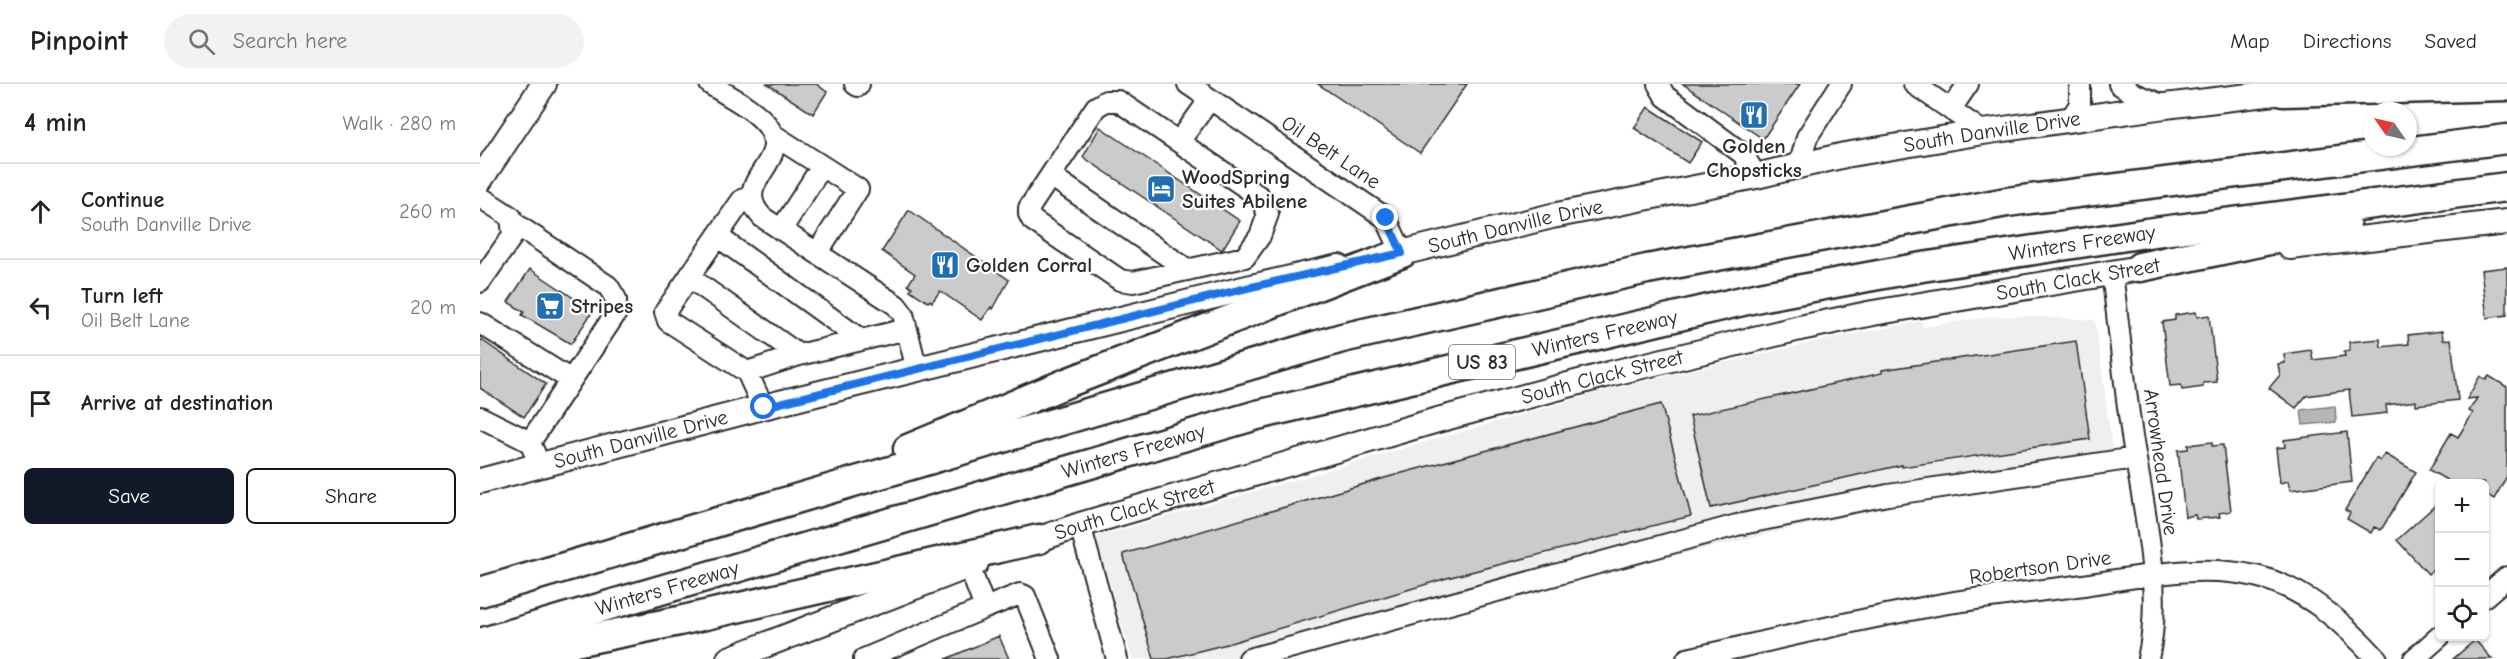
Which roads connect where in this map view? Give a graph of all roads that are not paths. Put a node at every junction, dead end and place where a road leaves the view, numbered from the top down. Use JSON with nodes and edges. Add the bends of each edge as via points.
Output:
{"nodes":[{"id":1,"x":544,"y":84,"type":"edge"},
{"id":2,"x":710,"y":84,"type":"edge"},
{"id":3,"x":1658,"y":84,"type":"edge"},
{"id":4,"x":1841,"y":84,"type":"edge"},
{"id":5,"x":1914,"y":84,"type":"edge"},
{"id":6,"x":1968,"y":84,"type":"edge"},
{"id":7,"x":2079,"y":84,"type":"edge"},
{"id":8,"x":2119,"y":84,"type":"edge"},
{"id":9,"x":2353,"y":84,"type":"edge"},
{"id":10,"x":2507,"y":86,"type":"edge"},
{"id":11,"x":1201,"y":90,"type":"edge"},
{"id":12,"x":2283,"y":92,"type":"junction"},
{"id":13,"x":2165,"y":106,"type":"junction"},
{"id":14,"x":1951,"y":110,"type":"junction"},
{"id":15,"x":2070,"y":120,"type":"junction"},
{"id":16,"x":1983,"y":132,"type":"junction"},
{"id":17,"x":772,"y":134,"type":"junction"},
{"id":18,"x":2507,"y":139,"type":"edge"},
{"id":19,"x":1179,"y":142,"type":"junction"},
{"id":20,"x":822,"y":166,"type":"junction"},
{"id":21,"x":1798,"y":167,"type":"junction"},
{"id":22,"x":1051,"y":176,"type":"junction"},
{"id":23,"x":1756,"y":176,"type":"junction"},
{"id":24,"x":480,"y":180,"type":"edge"},
{"id":25,"x":2507,"y":189,"type":"edge"},
{"id":26,"x":751,"y":195,"type":"junction"},
{"id":27,"x":480,"y":197,"type":"edge"},
{"id":28,"x":511,"y":220,"type":"junction"},
{"id":29,"x":2507,"y":222,"type":"edge"},
{"id":30,"x":781,"y":230,"type":"junction"},
{"id":31,"x":717,"y":236,"type":"junction"},
{"id":32,"x":817,"y":253,"type":"junction"},
{"id":33,"x":1402,"y":253,"type":"junction"},
{"id":34,"x":2140,"y":267,"type":"junction"},
{"id":35,"x":1188,"y":270,"type":"junction"},
{"id":36,"x":2112,"y":273,"type":"junction"},
{"id":37,"x":688,"y":277,"type":"junction"},
{"id":38,"x":480,"y":282,"type":"edge"},
{"id":39,"x":480,"y":323,"type":"edge"},
{"id":40,"x":907,"y":329,"type":"junction"},
{"id":41,"x":861,"y":339,"type":"junction"},
{"id":42,"x":799,"y":356,"type":"junction"},
{"id":43,"x":917,"y":369,"type":"junction"},
{"id":44,"x":747,"y":372,"type":"junction"},
{"id":45,"x":571,"y":380,"type":"junction"},
{"id":46,"x":764,"y":407,"type":"junction"},
{"id":47,"x":480,"y":417,"type":"edge"},
{"id":48,"x":530,"y":442,"type":"junction"},
{"id":49,"x":2135,"y":459,"type":"junction"},
{"id":50,"x":540,"y":464,"type":"junction"},
{"id":51,"x":480,"y":481,"type":"edge"},
{"id":52,"x":776,"y":505,"type":"junction"},
{"id":53,"x":1080,"y":525,"type":"junction"},
{"id":54,"x":1039,"y":538,"type":"junction"},
{"id":55,"x":969,"y":566,"type":"junction"},
{"id":56,"x":2153,"y":576,"type":"junction"},
{"id":57,"x":2507,"y":578,"type":"edge"},
{"id":58,"x":480,"y":592,"type":"edge"},
{"id":59,"x":2489,"y":593,"type":"edge"},
{"id":60,"x":985,"y":608,"type":"junction"},
{"id":61,"x":2435,"y":640,"type":"edge"},
{"id":62,"x":480,"y":643,"type":"edge"},
{"id":63,"x":771,"y":651,"type":"edge"},
{"id":64,"x":874,"y":657,"type":"edge"},
{"id":65,"x":490,"y":659,"type":"edge"},
{"id":66,"x":729,"y":659,"type":"edge"},
{"id":67,"x":1050,"y":659,"type":"edge"},
{"id":68,"x":1117,"y":659,"type":"edge"},
{"id":69,"x":1249,"y":659,"type":"edge"},
{"id":70,"x":1687,"y":659,"type":"edge"},
{"id":71,"x":2148,"y":659,"type":"edge"},
{"id":72,"x":2377,"y":659,"type":"edge"},
{"id":73,"x":2414,"y":659,"type":"edge"}],
"edges":[{"from":1,"to":24,"type":"main road"},
{"from":2,"to":17,"type":"street","via":[[760,118]]},
{"from":3,"to":23,"type":"street","via":[[1665,96],[1743,154]]},
{"from":4,"to":21,"type":"street","via":[[1807,137]]},
{"from":5,"to":14,"type":"street"},
{"from":6,"to":14,"type":"street"},
{"from":7,"to":15,"type":"street","via":[[2080,104]]},
{"from":8,"to":13,"type":"street"},
{"from":9,"to":12,"type":"main road","name":"South Danville Drive"},
{"from":10,"to":12,"type":"highway"},
{"from":11,"to":19,"type":"street"},
{"from":11,"to":33,"type":"street","name":"Oil Belt Lane","via":[[1386,218]]},
{"from":12,"to":13,"type":"main road","name":"South Danville Drive"},
{"from":13,"to":15,"type":"main road","name":"South Danville Drive"},
{"from":14,"to":16,"type":"street"},
{"from":15,"to":16,"type":"main road","name":"South Danville Drive"},
{"from":16,"to":21,"type":"main road","name":"South Danville Drive","via":[[1845,155]]},
{"from":17,"to":20,"type":"street"},
{"from":17,"to":26,"type":"street","via":[[774,152]]},
{"from":18,"to":52,"type":"highway","number":"US 83","via":[[2007,202],[1647,269],[1342,338]]},
{"from":19,"to":22,"type":"street","via":[[1118,101],[1106,101],[1096,107]]},
{"from":19,"to":35,"type":"street","via":[[1260,197],[1268,214],[1260,236],[1245,257]]},
{"from":20,"to":30,"type":"street"},
{"from":20,"to":32,"type":"street","via":[[858,189]]},
{"from":21,"to":23,"type":"main road","name":"South Danville Drive"},
{"from":22,"to":35,"type":"street"},
{"from":22,"to":35,"type":"street","via":[[1029,208],[1029,214],[1071,247],[1120,280],[1133,282]]},
{"from":23,"to":33,"type":"main road","name":"South Danville Drive","via":[[1552,216]]},
{"from":25,"to":34,"type":"highway"},
{"from":25,"to":62,"type":"highway","name":"Winters Freeway","number":"US 83","via":[[2146,233],[1764,296],[1257,415]]},
{"from":26,"to":30,"type":"street","via":[[756,211]]},
{"from":26,"to":31,"type":"street","via":[[742,200]]},
{"from":27,"to":28,"type":"street"},
{"from":28,"to":38,"type":"street","via":[[513,235]]},
{"from":28,"to":45,"type":"street","via":[[608,286],[616,299],[615,313]]},
{"from":29,"to":34,"type":"main road","name":"South Clack Street"},
{"from":30,"to":32,"type":"street"},
{"from":31,"to":37,"type":"street"},
{"from":31,"to":41,"type":"street"},
{"from":32,"to":40,"type":"street","via":[[896,305]]},
{"from":33,"to":43,"type":"main road","name":"South Danville Drive"},
{"from":33,"to":52,"type":"highway","via":[[1069,382]]},
{"from":34,"to":36,"type":"main road","name":"South Clack Street"},
{"from":36,"to":49,"type":"street","name":"Arrowhead Drive"},
{"from":36,"to":53,"type":"main road","name":"South Clack Street","via":[[1810,326],[1609,374]]},
{"from":37,"to":42,"type":"street"},
{"from":37,"to":44,"type":"street","via":[[665,312],[668,321]]},
{"from":39,"to":45,"type":"street"},
{"from":40,"to":41,"type":"street"},
{"from":40,"to":43,"type":"street"},
{"from":41,"to":42,"type":"street"},
{"from":42,"to":44,"type":"street"},
{"from":43,"to":46,"type":"main road","name":"South Danville Drive"},
{"from":44,"to":46,"type":"street"},
{"from":45,"to":48,"type":"street"},
{"from":46,"to":50,"type":"main road","name":"South Danville Drive"},
{"from":47,"to":48,"type":"street"},
{"from":48,"to":50,"type":"street"},
{"from":49,"to":56,"type":"street","name":"Arrowhead Drive"},
{"from":49,"to":69,"type":"street","via":[[1888,495],[1737,525]]},
{"from":50,"to":51,"type":"main road","name":"South Danville Drive"},
{"from":52,"to":58,"type":"highway","number":"US 83"},
{"from":53,"to":54,"type":"main road","name":"South Clack Street"},
{"from":53,"to":68,"type":"street"},
{"from":54,"to":55,"type":"main road","name":"South Clack Street"},
{"from":54,"to":65,"type":"highway","via":[[679,621]]},
{"from":55,"to":60,"type":"street"},
{"from":55,"to":63,"type":"main road","name":"South Clack Street"},
{"from":56,"to":70,"type":"street","name":"Robertson Drive","via":[[1949,603]]},
{"from":56,"to":71,"type":"street","name":"Arrowhead Drive","via":[[2153,639]]},
{"from":56,"to":72,"type":"street","name":"Robertson Drive","via":[[2215,570],[2256,576],[2322,607],[2352,631]]},
{"from":57,"to":59,"type":"street"},
{"from":60,"to":64,"type":"street"},
{"from":60,"to":67,"type":"street","via":[[1020,594],[1024,596]]},
{"from":61,"to":73,"type":"street"},
{"from":63,"to":66,"type":"main road","name":"South Clack Street"}]}
